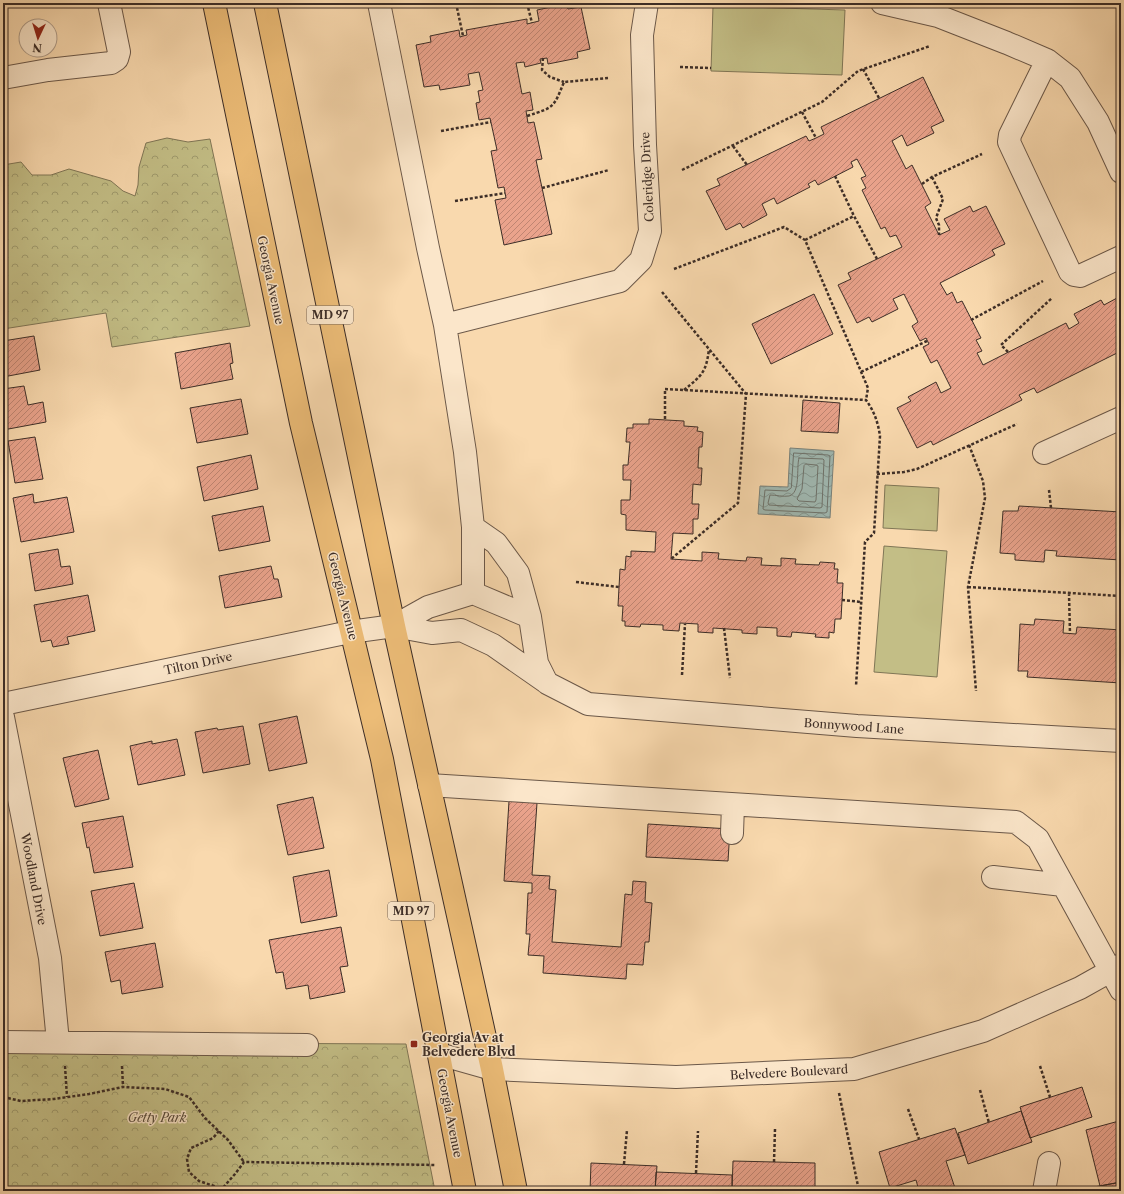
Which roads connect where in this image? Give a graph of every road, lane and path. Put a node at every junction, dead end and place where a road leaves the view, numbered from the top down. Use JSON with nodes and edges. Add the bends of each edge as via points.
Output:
{"nodes":[{"id":1,"x":108,"y":3,"type":"edge"},
{"id":2,"x":214,"y":3,"type":"edge"},
{"id":3,"x":265,"y":3,"type":"edge"},
{"id":4,"x":379,"y":3,"type":"edge"},
{"id":5,"x":456,"y":3,"type":"edge"},
{"id":6,"x":527,"y":3,"type":"edge"},
{"id":7,"x":647,"y":3,"type":"edge"},
{"id":8,"x":882,"y":3,"type":"edge"},
{"id":9,"x":532,"y":23,"type":"dead end"},
{"id":10,"x":462,"y":36,"type":"dead end"},
{"id":11,"x":930,"y":46,"type":"dead end"},
{"id":12,"x":543,"y":58,"type":"dead end"},
{"id":13,"x":1046,"y":60,"type":"junction"},
{"id":14,"x":680,"y":67,"type":"dead end"},
{"id":15,"x":711,"y":68,"type":"dead end"},
{"id":16,"x":863,"y":69,"type":"junction"},
{"id":17,"x":3,"y":78,"type":"edge"},
{"id":18,"x":608,"y":78,"type":"dead end"},
{"id":19,"x":564,"y":82,"type":"junction"},
{"id":20,"x":879,"y":98,"type":"dead end"},
{"id":21,"x":802,"y":112,"type":"junction"},
{"id":22,"x":527,"y":116,"type":"dead end"},
{"id":23,"x":491,"y":122,"type":"dead end"},
{"id":24,"x":441,"y":131,"type":"dead end"},
{"id":25,"x":816,"y":138,"type":"dead end"},
{"id":26,"x":733,"y":146,"type":"junction"},
{"id":27,"x":982,"y":154,"type":"dead end"},
{"id":28,"x":747,"y":165,"type":"dead end"},
{"id":29,"x":609,"y":170,"type":"dead end"},
{"id":30,"x":682,"y":170,"type":"dead end"},
{"id":31,"x":1121,"y":172,"type":"edge"},
{"id":32,"x":835,"y":176,"type":"dead end"},
{"id":33,"x":932,"y":177,"type":"junction"},
{"id":34,"x":922,"y":184,"type":"dead end"},
{"id":35,"x":542,"y":188,"type":"dead end"},
{"id":36,"x":505,"y":192,"type":"dead end"},
{"id":37,"x":455,"y":201,"type":"dead end"},
{"id":38,"x":854,"y":216,"type":"junction"},
{"id":39,"x":939,"y":235,"type":"dead end"},
{"id":40,"x":805,"y":240,"type":"junction"},
{"id":41,"x":1121,"y":257,"type":"edge"},
{"id":42,"x":877,"y":259,"type":"dead end"},
{"id":43,"x":674,"y":269,"type":"dead end"},
{"id":44,"x":1043,"y":281,"type":"dead end"},
{"id":45,"x":662,"y":292,"type":"dead end"},
{"id":46,"x":1052,"y":298,"type":"dead end"},
{"id":47,"x":971,"y":320,"type":"dead end"},
{"id":48,"x":446,"y":325,"type":"junction"},
{"id":49,"x":927,"y":341,"type":"dead end"},
{"id":50,"x":709,"y":348,"type":"junction"},
{"id":51,"x":1008,"y":352,"type":"dead end"},
{"id":52,"x":861,"y":372,"type":"junction"},
{"id":53,"x":684,"y":390,"type":"junction"},
{"id":54,"x":746,"y":394,"type":"junction"},
{"id":55,"x":866,"y":400,"type":"junction"},
{"id":56,"x":1121,"y":418,"type":"edge"},
{"id":57,"x":666,"y":419,"type":"dead end"},
{"id":58,"x":1017,"y":424,"type":"dead end"},
{"id":59,"x":969,"y":445,"type":"junction"},
{"id":60,"x":1044,"y":453,"type":"dead end"},
{"id":61,"x":877,"y":474,"type":"junction"},
{"id":62,"x":1049,"y":490,"type":"dead end"},
{"id":63,"x":1051,"y":508,"type":"dead end"},
{"id":64,"x":473,"y":527,"type":"junction"},
{"id":65,"x":671,"y":559,"type":"dead end"},
{"id":66,"x":576,"y":582,"type":"dead end"},
{"id":67,"x":619,"y":587,"type":"dead end"},
{"id":68,"x":968,"y":587,"type":"junction"},
{"id":69,"x":473,"y":593,"type":"junction"},
{"id":70,"x":1069,"y":593,"type":"junction"},
{"id":71,"x":1121,"y":596,"type":"edge"},
{"id":72,"x":842,"y":600,"type":"dead end"},
{"id":73,"x":861,"y":602,"type":"junction"},
{"id":74,"x":530,"y":617,"type":"junction"},
{"id":75,"x":685,"y":624,"type":"dead end"},
{"id":76,"x":394,"y":626,"type":"junction"},
{"id":77,"x":724,"y":628,"type":"dead end"},
{"id":78,"x":350,"y":632,"type":"junction"},
{"id":79,"x":1070,"y":634,"type":"dead end"},
{"id":80,"x":682,"y":675,"type":"dead end"},
{"id":81,"x":730,"y":678,"type":"dead end"},
{"id":82,"x":547,"y":683,"type":"junction"},
{"id":83,"x":856,"y":686,"type":"dead end"},
{"id":84,"x":976,"y":691,"type":"dead end"},
{"id":85,"x":3,"y":704,"type":"edge"},
{"id":86,"x":3,"y":717,"type":"edge"},
{"id":87,"x":1121,"y":741,"type":"edge"},
{"id":88,"x":429,"y":786,"type":"junction"},
{"id":89,"x":733,"y":805,"type":"junction"},
{"id":90,"x":732,"y":833,"type":"dead end"},
{"id":91,"x":993,"y":877,"type":"dead end"},
{"id":92,"x":1063,"y":885,"type":"junction"},
{"id":93,"x":1118,"y":976,"type":"edge"},
{"id":94,"x":3,"y":1042,"type":"edge"},
{"id":95,"x":58,"y":1042,"type":"junction"},
{"id":96,"x":307,"y":1044,"type":"dead end"},
{"id":97,"x":439,"y":1054,"type":"junction"},
{"id":98,"x":65,"y":1063,"type":"dead end"},
{"id":99,"x":1040,"y":1066,"type":"dead end"},
{"id":100,"x":492,"y":1069,"type":"junction"},
{"id":101,"x":980,"y":1090,"type":"dead end"},
{"id":102,"x":839,"y":1092,"type":"dead end"},
{"id":103,"x":3,"y":1097,"type":"edge"},
{"id":104,"x":67,"y":1097,"type":"junction"},
{"id":105,"x":1050,"y":1097,"type":"dead end"},
{"id":106,"x":908,"y":1109,"type":"dead end"},
{"id":107,"x":989,"y":1123,"type":"dead end"},
{"id":108,"x":775,"y":1129,"type":"dead end"},
{"id":109,"x":627,"y":1130,"type":"dead end"},
{"id":110,"x":219,"y":1131,"type":"junction"},
{"id":111,"x":698,"y":1131,"type":"dead end"},
{"id":112,"x":919,"y":1139,"type":"dead end"},
{"id":113,"x":244,"y":1162,"type":"junction"},
{"id":114,"x":774,"y":1162,"type":"dead end"},
{"id":115,"x":1048,"y":1163,"type":"dead end"},
{"id":116,"x":436,"y":1164,"type":"dead end"},
{"id":117,"x":624,"y":1164,"type":"dead end"},
{"id":118,"x":696,"y":1173,"type":"dead end"},
{"id":119,"x":220,"y":1191,"type":"edge"},
{"id":120,"x":465,"y":1191,"type":"edge"},
{"id":121,"x":516,"y":1191,"type":"edge"},
{"id":122,"x":859,"y":1191,"type":"edge"},
{"id":123,"x":1044,"y":1191,"type":"edge"}],
"edges":[{"from":1,"to":17,"type":"street","via":[[119,52],[117,59],[111,63]]},
{"from":2,"to":78,"type":"main road","name":"Georgia Avenue","number":"MD 97","via":[[301,423]]},
{"from":3,"to":76,"type":"main road","number":"MD 97"},
{"from":4,"to":48,"type":"street"},
{"from":5,"to":10,"type":"path"},
{"from":6,"to":9,"type":"path"},
{"from":7,"to":48,"type":"street","name":"Coleridge Drive","via":[[642,35],[650,231],[642,260],[620,281]]},
{"from":8,"to":13,"type":"street","via":[[938,16]]},
{"from":11,"to":16,"type":"path"},
{"from":12,"to":19,"type":"path","via":[[542,70],[550,77]]},
{"from":13,"to":31,"type":"street","via":[[1070,78],[1098,122]]},
{"from":13,"to":41,"type":"street","via":[[1009,142],[1070,272],[1080,276]]},
{"from":14,"to":15,"type":"path"},
{"from":16,"to":20,"type":"path"},
{"from":16,"to":21,"type":"path","via":[[822,102]]},
{"from":18,"to":19,"type":"path"},
{"from":19,"to":22,"type":"path","via":[[552,106]]},
{"from":21,"to":25,"type":"path"},
{"from":21,"to":26,"type":"path"},
{"from":23,"to":24,"type":"path"},
{"from":26,"to":28,"type":"path"},
{"from":26,"to":30,"type":"path"},
{"from":27,"to":33,"type":"path"},
{"from":29,"to":35,"type":"path"},
{"from":32,"to":38,"type":"path"},
{"from":33,"to":34,"type":"path"},
{"from":33,"to":39,"type":"path","via":[[943,199],[936,218]]},
{"from":36,"to":37,"type":"path"},
{"from":38,"to":40,"type":"path"},
{"from":38,"to":42,"type":"path"},
{"from":40,"to":43,"type":"path","via":[[784,226]]},
{"from":40,"to":52,"type":"path"},
{"from":44,"to":47,"type":"path"},
{"from":45,"to":50,"type":"path"},
{"from":46,"to":51,"type":"path","via":[[1001,345]]},
{"from":48,"to":64,"type":"street","via":[[465,452]]},
{"from":49,"to":52,"type":"path"},
{"from":50,"to":53,"type":"path","via":[[702,374]]},
{"from":50,"to":54,"type":"path"},
{"from":52,"to":55,"type":"path","via":[[868,388]]},
{"from":53,"to":54,"type":"path"},
{"from":53,"to":57,"type":"path","via":[[665,389]]},
{"from":54,"to":55,"type":"path"},
{"from":54,"to":65,"type":"path","via":[[738,503]]},
{"from":55,"to":61,"type":"path","via":[[874,412],[879,428]]},
{"from":56,"to":60,"type":"street"},
{"from":58,"to":59,"type":"path"},
{"from":59,"to":61,"type":"path","via":[[917,469]]},
{"from":59,"to":68,"type":"path","via":[[983,481],[984,498]]},
{"from":61,"to":73,"type":"path","via":[[874,532],[865,542]]},
{"from":62,"to":63,"type":"path"},
{"from":64,"to":69,"type":"street"},
{"from":64,"to":74,"type":"street","via":[[496,543],[518,573]]},
{"from":66,"to":67,"type":"path"},
{"from":68,"to":70,"type":"path"},
{"from":68,"to":84,"type":"path"},
{"from":69,"to":74,"type":"street"},
{"from":69,"to":76,"type":"street","via":[[428,607]]},
{"from":70,"to":71,"type":"path"},
{"from":70,"to":79,"type":"path"},
{"from":72,"to":73,"type":"path"},
{"from":73,"to":83,"type":"path"},
{"from":74,"to":82,"type":"street","via":[[537,663]]},
{"from":75,"to":80,"type":"path"},
{"from":76,"to":78,"type":"street","name":"Tilton Drive"},
{"from":76,"to":82,"type":"street","via":[[432,633],[461,630],[493,645]]},
{"from":76,"to":88,"type":"main road","number":"MD 97"},
{"from":77,"to":81,"type":"path"},
{"from":78,"to":85,"type":"street","name":"Tilton Drive"},
{"from":78,"to":97,"type":"main road","name":"Georgia Avenue","number":"MD 97","via":[[382,759]]},
{"from":82,"to":87,"type":"street","name":"Bonnywood Lane","via":[[588,704],[856,726]]},
{"from":86,"to":95,"type":"street","name":"Woodland Drive","via":[[50,958]]},
{"from":88,"to":89,"type":"street"},
{"from":88,"to":100,"type":"main road","number":"MD 97"},
{"from":89,"to":90,"type":"street"},
{"from":89,"to":92,"type":"street","via":[[1016,822],[1038,838]]},
{"from":91,"to":92,"type":"street"},
{"from":92,"to":93,"type":"street"},
{"from":93,"to":100,"type":"street","name":"Belvedere Boulevard","via":[[1080,988],[983,1031],[854,1070],[676,1077]]},
{"from":94,"to":95,"type":"street"},
{"from":95,"to":96,"type":"street"},
{"from":97,"to":100,"type":"street","name":"Belvedere Boulevard"},
{"from":97,"to":120,"type":"main road","name":"Georgia Avenue","number":"MD 97"},
{"from":98,"to":104,"type":"path"},
{"from":99,"to":105,"type":"path"},
{"from":100,"to":121,"type":"main road","number":"MD 97"},
{"from":101,"to":107,"type":"path"},
{"from":102,"to":122,"type":"path"},
{"from":103,"to":104,"type":"path","via":[[21,1100]]},
{"from":104,"to":110,"type":"path","via":[[123,1087],[165,1089],[189,1097]]},
{"from":106,"to":112,"type":"path"},
{"from":108,"to":114,"type":"path"},
{"from":109,"to":117,"type":"path"},
{"from":110,"to":113,"type":"path"},
{"from":110,"to":119,"type":"path","via":[[213,1138],[191,1148],[187,1159],[188,1172],[199,1181]]},
{"from":111,"to":118,"type":"path"},
{"from":113,"to":116,"type":"path"},
{"from":113,"to":119,"type":"path"},
{"from":115,"to":123,"type":"street"}]}
